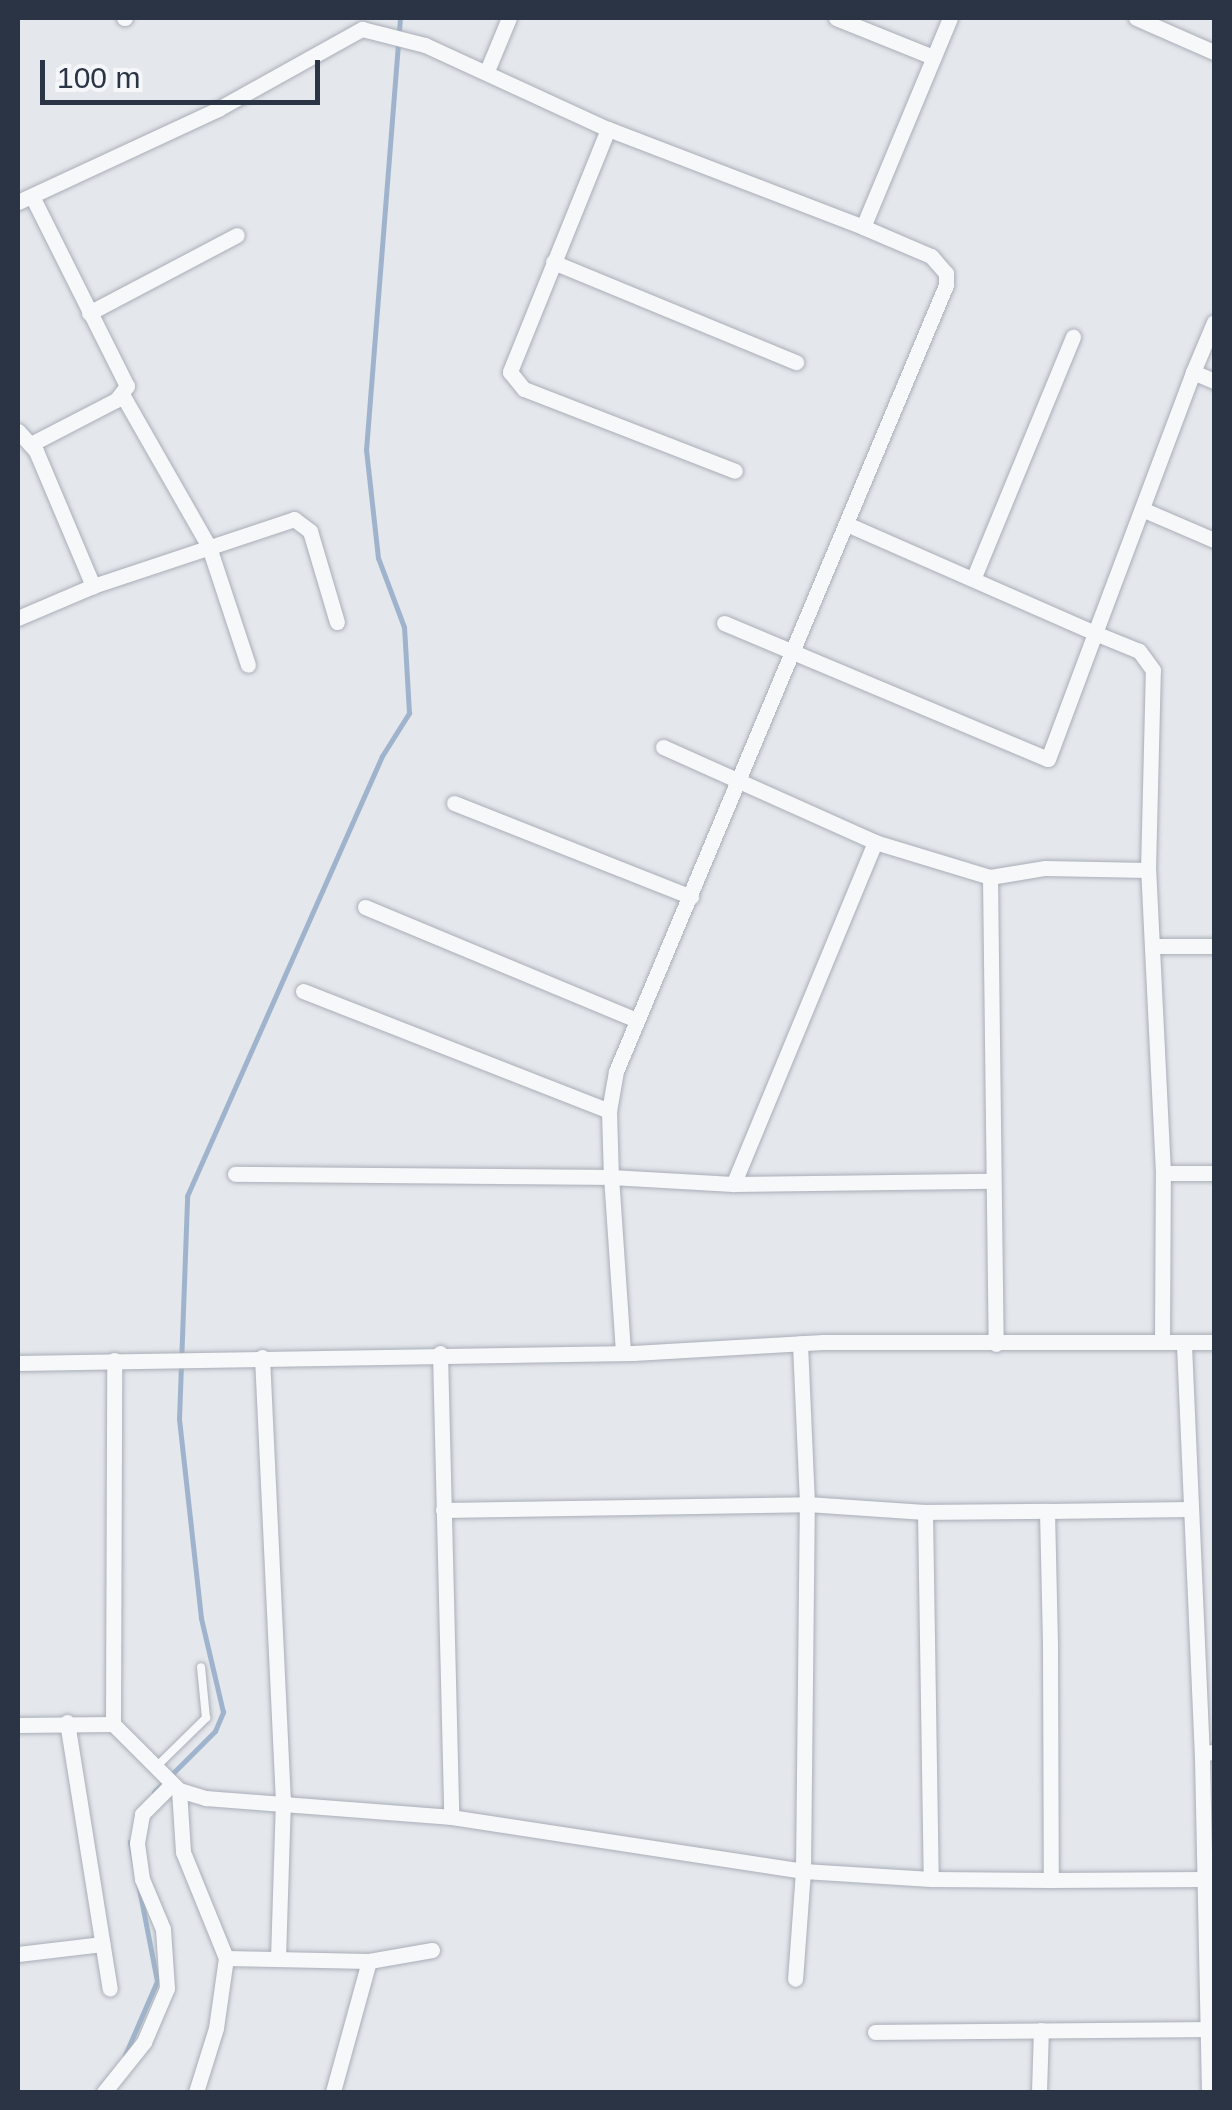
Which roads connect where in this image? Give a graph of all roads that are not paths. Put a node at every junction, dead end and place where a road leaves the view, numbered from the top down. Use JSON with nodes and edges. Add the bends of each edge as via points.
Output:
{"nodes":[{"id":1,"x":509,"y":18,"type":"edge"},
{"id":2,"x":836,"y":18,"type":"edge"},
{"id":3,"x":950,"y":18,"type":"edge"},
{"id":4,"x":1136,"y":18,"type":"edge"},
{"id":5,"x":1214,"y":52,"type":"edge"},
{"id":6,"x":933,"y":57,"type":"junction"},
{"id":7,"x":487,"y":71,"type":"junction"},
{"id":8,"x":608,"y":129,"type":"junction"},
{"id":9,"x":25,"y":199,"type":"edge"},
{"id":10,"x":863,"y":227,"type":"junction"},
{"id":11,"x":237,"y":235,"type":"dead end"},
{"id":12,"x":553,"y":262,"type":"junction"},
{"id":13,"x":89,"y":312,"type":"junction"},
{"id":14,"x":1214,"y":322,"type":"edge"},
{"id":15,"x":1073,"y":337,"type":"dead end"},
{"id":16,"x":796,"y":362,"type":"dead end"},
{"id":17,"x":1193,"y":372,"type":"junction"},
{"id":18,"x":1214,"y":381,"type":"edge"},
{"id":19,"x":122,"y":396,"type":"junction"},
{"id":20,"x":18,"y":432,"type":"edge"},
{"id":21,"x":31,"y":444,"type":"junction"},
{"id":22,"x":735,"y":470,"type":"dead end"},
{"id":23,"x":1142,"y":509,"type":"junction"},
{"id":24,"x":848,"y":524,"type":"junction"},
{"id":25,"x":1214,"y":540,"type":"edge"},
{"id":26,"x":210,"y":547,"type":"junction"},
{"id":27,"x":974,"y":576,"type":"junction"},
{"id":28,"x":92,"y":586,"type":"junction"},
{"id":29,"x":18,"y":618,"type":"edge"},
{"id":30,"x":337,"y":622,"type":"dead end"},
{"id":31,"x":724,"y":623,"type":"dead end"},
{"id":32,"x":1095,"y":633,"type":"junction"},
{"id":33,"x":794,"y":652,"type":"junction"},
{"id":34,"x":248,"y":665,"type":"dead end"},
{"id":35,"x":663,"y":746,"type":"dead end"},
{"id":36,"x":740,"y":780,"type":"junction"},
{"id":37,"x":454,"y":804,"type":"dead end"},
{"id":38,"x":875,"y":842,"type":"junction"},
{"id":39,"x":1148,"y":870,"type":"junction"},
{"id":40,"x":990,"y":877,"type":"junction"},
{"id":41,"x":691,"y":897,"type":"junction"},
{"id":42,"x":365,"y":907,"type":"dead end"},
{"id":43,"x":1153,"y":946,"type":"junction"},
{"id":44,"x":1214,"y":946,"type":"edge"},
{"id":45,"x":302,"y":992,"type":"dead end"},
{"id":46,"x":637,"y":1020,"type":"junction"},
{"id":47,"x":609,"y":1112,"type":"junction"},
{"id":48,"x":1163,"y":1173,"type":"junction"},
{"id":49,"x":1214,"y":1173,"type":"edge"},
{"id":50,"x":235,"y":1174,"type":"dead end"},
{"id":51,"x":612,"y":1177,"type":"junction"},
{"id":52,"x":992,"y":1181,"type":"junction"},
{"id":53,"x":733,"y":1184,"type":"junction"},
{"id":54,"x":1162,"y":1342,"type":"junction"},
{"id":55,"x":1214,"y":1342,"type":"edge"},
{"id":56,"x":800,"y":1343,"type":"junction"},
{"id":57,"x":996,"y":1344,"type":"junction"},
{"id":58,"x":1184,"y":1345,"type":"junction"},
{"id":59,"x":622,"y":1352,"type":"junction"},
{"id":60,"x":440,"y":1354,"type":"junction"},
{"id":61,"x":262,"y":1358,"type":"junction"},
{"id":62,"x":114,"y":1360,"type":"junction"},
{"id":63,"x":18,"y":1363,"type":"edge"},
{"id":64,"x":807,"y":1504,"type":"junction"},
{"id":65,"x":1190,"y":1509,"type":"junction"},
{"id":66,"x":443,"y":1510,"type":"junction"},
{"id":67,"x":1047,"y":1511,"type":"junction"},
{"id":68,"x":925,"y":1512,"type":"junction"},
{"id":69,"x":201,"y":1667,"type":"dead end"},
{"id":70,"x":67,"y":1722,"type":"junction"},
{"id":71,"x":113,"y":1724,"type":"junction"},
{"id":72,"x":18,"y":1725,"type":"edge"},
{"id":73,"x":1208,"y":1753,"type":"edge"},
{"id":74,"x":168,"y":1779,"type":"junction"},
{"id":75,"x":283,"y":1799,"type":"junction"},
{"id":76,"x":452,"y":1818,"type":"junction"},
{"id":77,"x":803,"y":1872,"type":"junction"},
{"id":78,"x":931,"y":1878,"type":"junction"},
{"id":79,"x":1204,"y":1879,"type":"junction"},
{"id":80,"x":1051,"y":1880,"type":"junction"},
{"id":81,"x":102,"y":1944,"type":"junction"},
{"id":82,"x":432,"y":1950,"type":"dead end"},
{"id":83,"x":18,"y":1954,"type":"edge"},
{"id":84,"x":226,"y":1958,"type":"junction"},
{"id":85,"x":278,"y":1958,"type":"junction"},
{"id":86,"x":369,"y":1961,"type":"junction"},
{"id":87,"x":796,"y":1980,"type":"dead end"},
{"id":88,"x":110,"y":1990,"type":"dead end"},
{"id":89,"x":1208,"y":2029,"type":"junction"},
{"id":90,"x":1041,"y":2030,"type":"junction"},
{"id":91,"x":875,"y":2032,"type":"dead end"},
{"id":92,"x":104,"y":2092,"type":"edge"},
{"id":93,"x":196,"y":2092,"type":"edge"},
{"id":94,"x":333,"y":2092,"type":"edge"},
{"id":95,"x":1039,"y":2092,"type":"edge"},
{"id":96,"x":1209,"y":2092,"type":"edge"}],
"edges":[{"from":1,"to":7,"type":"street"},
{"from":2,"to":6,"type":"street"},
{"from":3,"to":6,"type":"street"},
{"from":4,"to":5,"type":"street"},
{"from":6,"to":10,"type":"street"},
{"from":7,"to":8,"type":"street"},
{"from":7,"to":9,"type":"street","via":[[375,31],[351,34],[218,109]]},
{"from":8,"to":10,"type":"street"},
{"from":8,"to":12,"type":"street"},
{"from":9,"to":13,"type":"street"},
{"from":10,"to":24,"type":"street","via":[[931,256],[941,264],[946,285]]},
{"from":11,"to":13,"type":"street"},
{"from":12,"to":16,"type":"street"},
{"from":12,"to":22,"type":"street","via":[[512,361],[514,382]]},
{"from":13,"to":19,"type":"street","via":[[127,386]]},
{"from":14,"to":17,"type":"street"},
{"from":15,"to":27,"type":"street"},
{"from":17,"to":18,"type":"street"},
{"from":17,"to":23,"type":"street"},
{"from":19,"to":21,"type":"street"},
{"from":19,"to":26,"type":"street"},
{"from":20,"to":21,"type":"street"},
{"from":21,"to":28,"type":"street"},
{"from":23,"to":25,"type":"street"},
{"from":23,"to":32,"type":"street"},
{"from":24,"to":27,"type":"street"},
{"from":24,"to":33,"type":"street"},
{"from":26,"to":28,"type":"street"},
{"from":26,"to":30,"type":"street","via":[[300,520]]},
{"from":26,"to":34,"type":"street"},
{"from":27,"to":32,"type":"street"},
{"from":28,"to":29,"type":"street"},
{"from":31,"to":33,"type":"street"},
{"from":32,"to":33,"type":"street","via":[[1048,759]]},
{"from":32,"to":39,"type":"street","via":[[1140,651],[1153,670]]},
{"from":33,"to":36,"type":"street"},
{"from":35,"to":36,"type":"street"},
{"from":36,"to":38,"type":"street"},
{"from":36,"to":41,"type":"street"},
{"from":37,"to":41,"type":"street"},
{"from":38,"to":40,"type":"street"},
{"from":38,"to":53,"type":"street"},
{"from":39,"to":40,"type":"street","via":[[1046,868]]},
{"from":39,"to":43,"type":"street"},
{"from":40,"to":52,"type":"street"},
{"from":41,"to":46,"type":"street"},
{"from":42,"to":46,"type":"street"},
{"from":43,"to":44,"type":"street"},
{"from":43,"to":48,"type":"street"},
{"from":45,"to":47,"type":"street"},
{"from":46,"to":47,"type":"street"},
{"from":47,"to":51,"type":"street"},
{"from":48,"to":49,"type":"street"},
{"from":48,"to":54,"type":"street"},
{"from":50,"to":51,"type":"street"},
{"from":51,"to":53,"type":"street"},
{"from":51,"to":59,"type":"street"},
{"from":52,"to":53,"type":"street"},
{"from":52,"to":57,"type":"street"},
{"from":54,"to":57,"type":"street"},
{"from":54,"to":58,"type":"street"},
{"from":55,"to":58,"type":"street"},
{"from":56,"to":57,"type":"street"},
{"from":56,"to":59,"type":"street"},
{"from":56,"to":64,"type":"street"},
{"from":58,"to":65,"type":"street"},
{"from":59,"to":60,"type":"street"},
{"from":60,"to":61,"type":"street"},
{"from":60,"to":66,"type":"street"},
{"from":61,"to":62,"type":"street"},
{"from":61,"to":75,"type":"street"},
{"from":62,"to":63,"type":"street"},
{"from":62,"to":71,"type":"street"},
{"from":64,"to":66,"type":"street"},
{"from":64,"to":68,"type":"street"},
{"from":64,"to":77,"type":"street"},
{"from":65,"to":67,"type":"street"},
{"from":65,"to":73,"type":"street"},
{"from":66,"to":76,"type":"street"},
{"from":67,"to":68,"type":"street"},
{"from":67,"to":80,"type":"street"},
{"from":68,"to":78,"type":"street"},
{"from":69,"to":74,"type":"lane","via":[[206,1718]]},
{"from":70,"to":71,"type":"street"},
{"from":70,"to":72,"type":"street"},
{"from":70,"to":81,"type":"street"},
{"from":71,"to":74,"type":"street"},
{"from":73,"to":79,"type":"street"},
{"from":74,"to":75,"type":"street","via":[[206,1798]]},
{"from":74,"to":84,"type":"street","via":[[183,1852]]},
{"from":74,"to":92,"type":"street","via":[[142,1814],[137,1843],[142,1880],[162,1930],[167,1988],[144,2042]]},
{"from":75,"to":76,"type":"street"},
{"from":75,"to":85,"type":"street"},
{"from":76,"to":77,"type":"street"},
{"from":77,"to":78,"type":"street"},
{"from":77,"to":87,"type":"street"},
{"from":78,"to":80,"type":"street"},
{"from":79,"to":80,"type":"street"},
{"from":79,"to":89,"type":"street"},
{"from":81,"to":83,"type":"street"},
{"from":81,"to":88,"type":"street"},
{"from":82,"to":86,"type":"street"},
{"from":84,"to":85,"type":"street"},
{"from":84,"to":93,"type":"street","via":[[216,2028]]},
{"from":85,"to":86,"type":"street"},
{"from":86,"to":94,"type":"street"},
{"from":89,"to":90,"type":"street"},
{"from":89,"to":96,"type":"street"},
{"from":90,"to":91,"type":"street"},
{"from":90,"to":95,"type":"street"}]}
